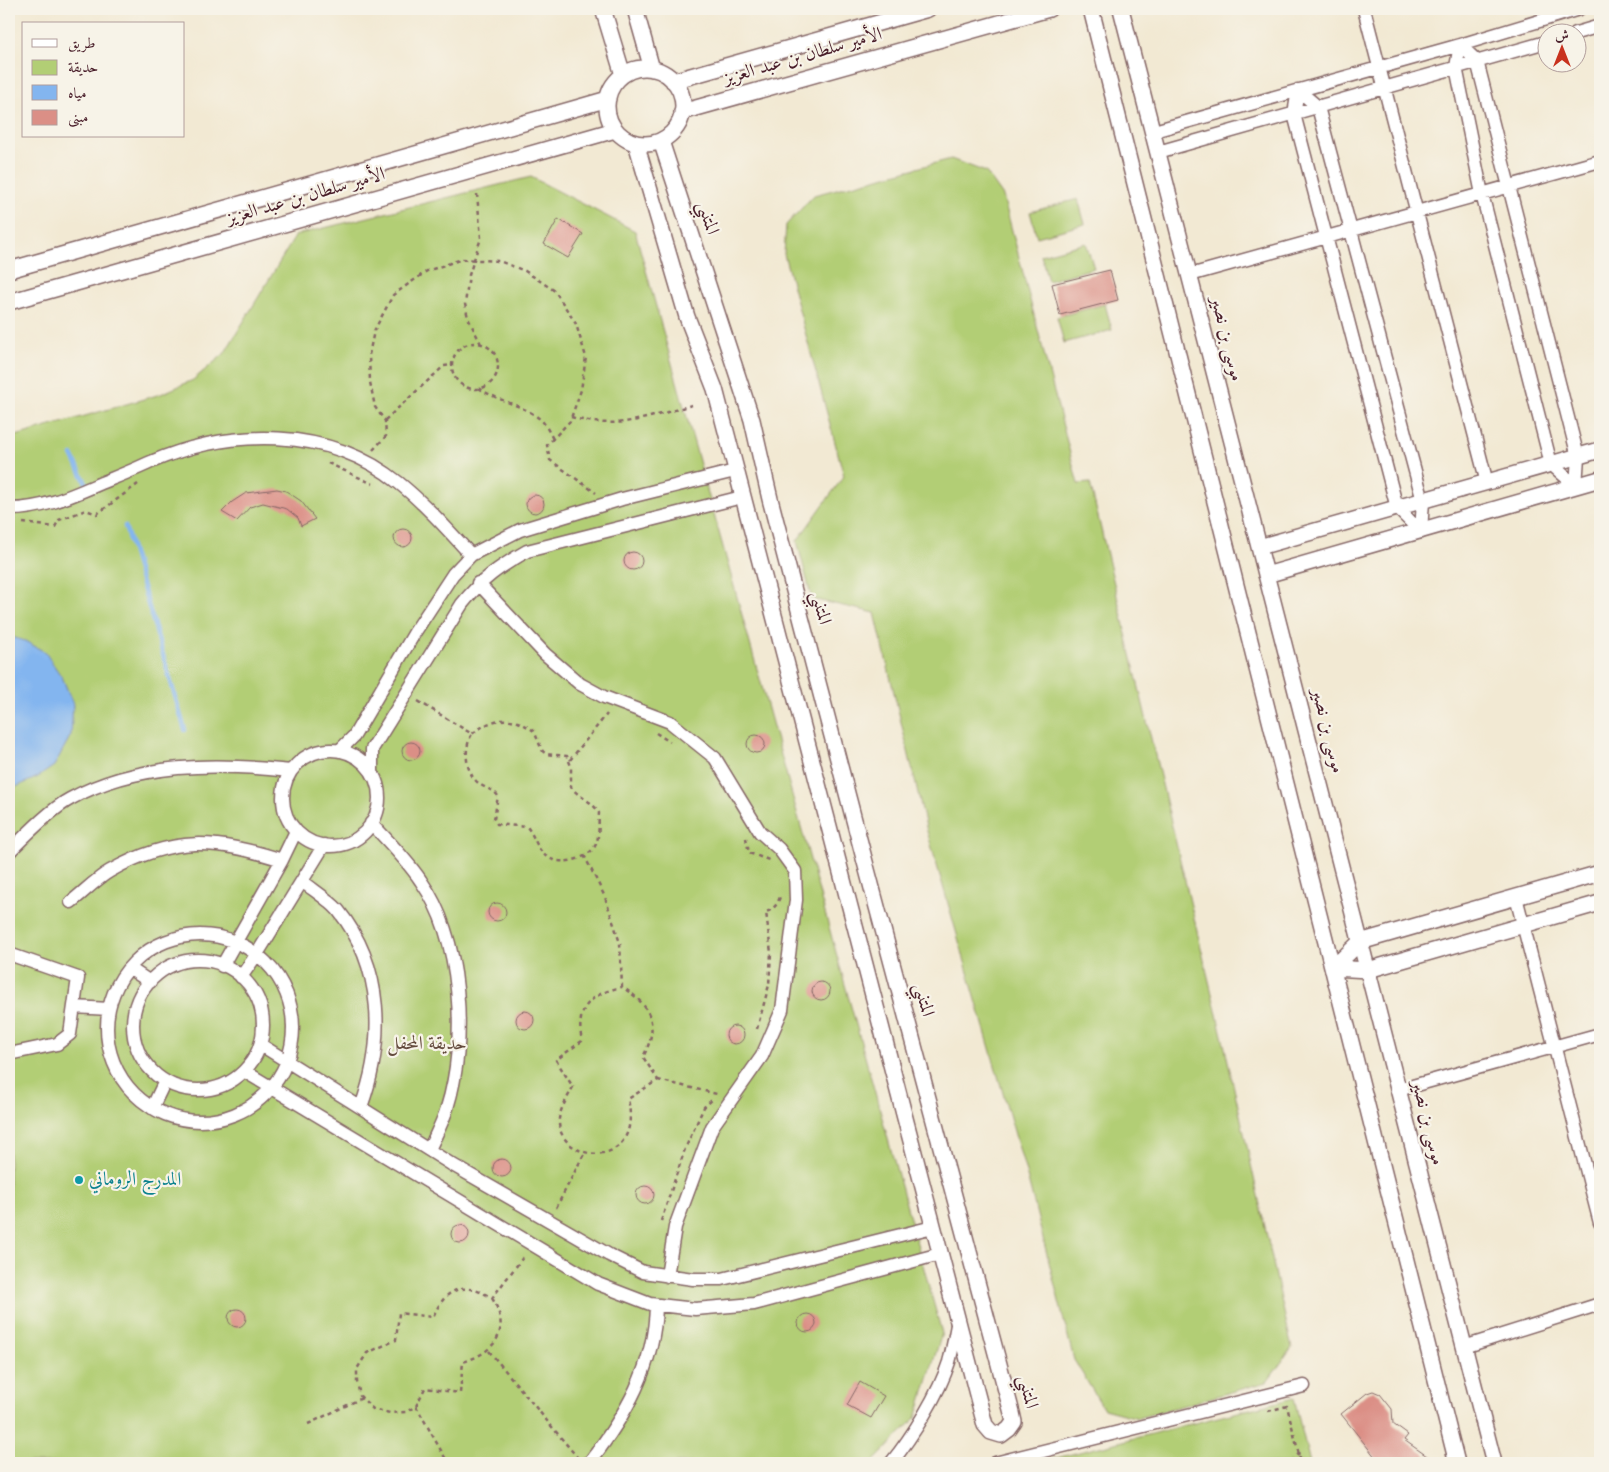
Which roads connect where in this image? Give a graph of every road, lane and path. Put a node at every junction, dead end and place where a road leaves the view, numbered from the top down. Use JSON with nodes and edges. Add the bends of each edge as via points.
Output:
{"nodes":[{"id":1,"x":603,"y":9,"type":"edge"},
{"id":2,"x":635,"y":9,"type":"edge"},
{"id":3,"x":928,"y":9,"type":"edge"},
{"id":4,"x":1049,"y":9,"type":"edge"},
{"id":5,"x":1091,"y":9,"type":"edge"},
{"id":6,"x":1122,"y":9,"type":"edge"},
{"id":7,"x":1364,"y":9,"type":"edge"},
{"id":8,"x":1579,"y":9,"type":"edge"},
{"id":9,"x":1600,"y":26,"type":"edge"},
{"id":10,"x":1586,"y":30,"type":"edge"},
{"id":11,"x":1536,"y":45,"type":"edge"},
{"id":12,"x":1460,"y":46,"type":"junction"},
{"id":13,"x":1477,"y":61,"type":"junction"},
{"id":14,"x":1380,"y":66,"type":"junction"},
{"id":15,"x":1456,"y":67,"type":"junction"},
{"id":16,"x":652,"y":69,"type":"junction"},
{"id":17,"x":623,"y":74,"type":"junction"},
{"id":18,"x":673,"y":81,"type":"junction"},
{"id":19,"x":1384,"y":88,"type":"junction"},
{"id":20,"x":1298,"y":90,"type":"junction"},
{"id":21,"x":608,"y":99,"type":"junction"},
{"id":22,"x":1318,"y":107,"type":"junction"},
{"id":23,"x":682,"y":112,"type":"junction"},
{"id":24,"x":1294,"y":114,"type":"junction"},
{"id":25,"x":615,"y":130,"type":"junction"},
{"id":26,"x":1154,"y":131,"type":"junction"},
{"id":27,"x":661,"y":141,"type":"junction"},
{"id":28,"x":636,"y":143,"type":"junction"},
{"id":29,"x":1158,"y":152,"type":"junction"},
{"id":30,"x":1600,"y":161,"type":"edge"},
{"id":31,"x":1509,"y":186,"type":"junction"},
{"id":32,"x":477,"y":194,"type":"dead end"},
{"id":33,"x":1482,"y":194,"type":"junction"},
{"id":34,"x":1416,"y":212,"type":"junction"},
{"id":35,"x":1351,"y":230,"type":"junction"},
{"id":36,"x":1326,"y":237,"type":"junction"},
{"id":37,"x":473,"y":260,"type":"junction"},
{"id":38,"x":9,"y":270,"type":"edge"},
{"id":39,"x":1190,"y":275,"type":"junction"},
{"id":40,"x":9,"y":302,"type":"edge"},
{"id":41,"x":481,"y":344,"type":"junction"},
{"id":42,"x":452,"y":365,"type":"junction"},
{"id":43,"x":479,"y":388,"type":"junction"},
{"id":44,"x":692,"y":405,"type":"dead end"},
{"id":45,"x":571,"y":418,"type":"junction"},
{"id":46,"x":385,"y":420,"type":"junction"},
{"id":47,"x":553,"y":439,"type":"junction"},
{"id":48,"x":1600,"y":450,"type":"edge"},
{"id":49,"x":1578,"y":457,"type":"junction"},
{"id":50,"x":359,"y":458,"type":"junction"},
{"id":51,"x":326,"y":462,"type":"dead end"},
{"id":52,"x":1551,"y":464,"type":"junction"},
{"id":53,"x":736,"y":471,"type":"junction"},
{"id":54,"x":1600,"y":479,"type":"edge"},
{"id":55,"x":1487,"y":483,"type":"junction"},
{"id":56,"x":139,"y":484,"type":"dead end"},
{"id":57,"x":374,"y":484,"type":"dead end"},
{"id":58,"x":1576,"y":486,"type":"junction"},
{"id":59,"x":742,"y":497,"type":"junction"},
{"id":60,"x":1423,"y":501,"type":"junction"},
{"id":61,"x":610,"y":503,"type":"junction"},
{"id":62,"x":1397,"y":508,"type":"junction"},
{"id":63,"x":9,"y":510,"type":"edge"},
{"id":64,"x":17,"y":523,"type":"dead end"},
{"id":65,"x":1421,"y":532,"type":"junction"},
{"id":66,"x":1259,"y":547,"type":"junction"},
{"id":67,"x":471,"y":555,"type":"junction"},
{"id":68,"x":1266,"y":575,"type":"junction"},
{"id":69,"x":478,"y":583,"type":"junction"},
{"id":70,"x":406,"y":694,"type":"junction"},
{"id":71,"x":599,"y":708,"type":"dead end"},
{"id":72,"x":607,"y":714,"type":"junction"},
{"id":73,"x":616,"y":716,"type":"dead end"},
{"id":74,"x":653,"y":731,"type":"dead end"},
{"id":75,"x":472,"y":734,"type":"junction"},
{"id":76,"x":677,"y":746,"type":"dead end"},
{"id":77,"x":339,"y":751,"type":"junction"},
{"id":78,"x":570,"y":760,"type":"junction"},
{"id":79,"x":291,"y":771,"type":"junction"},
{"id":80,"x":372,"y":772,"type":"junction"},
{"id":81,"x":371,"y":823,"type":"junction"},
{"id":82,"x":296,"y":831,"type":"junction"},
{"id":83,"x":744,"y":835,"type":"dead end"},
{"id":84,"x":324,"y":846,"type":"junction"},
{"id":85,"x":9,"y":852,"type":"edge"},
{"id":86,"x":584,"y":856,"type":"junction"},
{"id":87,"x":282,"y":860,"type":"junction"},
{"id":88,"x":770,"y":860,"type":"dead end"},
{"id":89,"x":1600,"y":873,"type":"edge"},
{"id":90,"x":302,"y":881,"type":"junction"},
{"id":91,"x":782,"y":892,"type":"dead end"},
{"id":92,"x":1516,"y":897,"type":"junction"},
{"id":93,"x":71,"y":902,"type":"dead end"},
{"id":94,"x":1600,"y":903,"type":"edge"},
{"id":95,"x":1523,"y":926,"type":"junction"},
{"id":96,"x":236,"y":942,"type":"junction"},
{"id":97,"x":1360,"y":942,"type":"junction"},
{"id":98,"x":9,"y":954,"type":"edge"},
{"id":99,"x":258,"y":954,"type":"junction"},
{"id":100,"x":222,"y":966,"type":"junction"},
{"id":101,"x":129,"y":968,"type":"junction"},
{"id":102,"x":1333,"y":968,"type":"junction"},
{"id":103,"x":1368,"y":970,"type":"junction"},
{"id":104,"x":241,"y":977,"type":"junction"},
{"id":105,"x":150,"y":982,"type":"junction"},
{"id":106,"x":622,"y":987,"type":"junction"},
{"id":107,"x":74,"y":1007,"type":"junction"},
{"id":108,"x":109,"y":1009,"type":"junction"},
{"id":109,"x":1600,"y":1034,"type":"edge"},
{"id":110,"x":754,"y":1036,"type":"dead end"},
{"id":111,"x":260,"y":1045,"type":"junction"},
{"id":112,"x":1554,"y":1047,"type":"junction"},
{"id":113,"x":9,"y":1054,"type":"edge"},
{"id":114,"x":288,"y":1061,"type":"junction"},
{"id":115,"x":244,"y":1071,"type":"junction"},
{"id":116,"x":658,"y":1080,"type":"junction"},
{"id":117,"x":165,"y":1081,"type":"junction"},
{"id":118,"x":271,"y":1089,"type":"junction"},
{"id":119,"x":720,"y":1090,"type":"dead end"},
{"id":120,"x":1398,"y":1090,"type":"junction"},
{"id":121,"x":717,"y":1094,"type":"junction"},
{"id":122,"x":361,"y":1107,"type":"junction"},
{"id":123,"x":152,"y":1108,"type":"junction"},
{"id":124,"x":429,"y":1150,"type":"junction"},
{"id":125,"x":584,"y":1154,"type":"junction"},
{"id":126,"x":550,"y":1221,"type":"junction"},
{"id":127,"x":1600,"y":1223,"type":"edge"},
{"id":128,"x":660,"y":1227,"type":"dead end"},
{"id":129,"x":933,"y":1227,"type":"junction"},
{"id":130,"x":534,"y":1243,"type":"junction"},
{"id":131,"x":940,"y":1254,"type":"junction"},
{"id":132,"x":667,"y":1276,"type":"junction"},
{"id":133,"x":492,"y":1298,"type":"junction"},
{"id":134,"x":1600,"y":1304,"type":"edge"},
{"id":135,"x":656,"y":1305,"type":"junction"},
{"id":136,"x":958,"y":1320,"type":"junction"},
{"id":137,"x":1464,"y":1347,"type":"junction"},
{"id":138,"x":489,"y":1351,"type":"junction"},
{"id":139,"x":1304,"y":1386,"type":"dead end"},
{"id":140,"x":362,"y":1398,"type":"junction"},
{"id":141,"x":416,"y":1406,"type":"junction"},
{"id":142,"x":1287,"y":1406,"type":"dead end"},
{"id":143,"x":308,"y":1424,"type":"dead end"},
{"id":144,"x":583,"y":1450,"type":"dead end"},
{"id":145,"x":1299,"y":1453,"type":"junction"},
{"id":146,"x":577,"y":1457,"type":"junction"},
{"id":147,"x":448,"y":1463,"type":"edge"},
{"id":148,"x":572,"y":1463,"type":"edge"},
{"id":149,"x":589,"y":1463,"type":"edge"},
{"id":150,"x":891,"y":1463,"type":"edge"},
{"id":151,"x":995,"y":1463,"type":"edge"},
{"id":152,"x":1293,"y":1463,"type":"edge"},
{"id":153,"x":1301,"y":1463,"type":"edge"},
{"id":154,"x":1456,"y":1463,"type":"edge"},
{"id":155,"x":1494,"y":1463,"type":"edge"}],
"edges":[{"from":1,"to":17,"type":"street"},
{"from":2,"to":16,"type":"street"},
{"from":3,"to":18,"type":"street","name":"الأمير سلطان بن عبد العزيز"},
{"from":4,"to":23,"type":"street","name":"الأمير سلطان بن عبد العزيز"},
{"from":5,"to":102,"type":"street"},
{"from":6,"to":26,"type":"street","name":"موسى بن نصير"},
{"from":7,"to":14,"type":"street"},
{"from":8,"to":12,"type":"street"},
{"from":9,"to":10,"type":"street"},
{"from":11,"to":13,"type":"street"},
{"from":12,"to":13,"type":"street"},
{"from":12,"to":14,"type":"street"},
{"from":12,"to":15,"type":"street"},
{"from":13,"to":15,"type":"street"},
{"from":13,"to":31,"type":"street"},
{"from":14,"to":19,"type":"street"},
{"from":14,"to":20,"type":"street"},
{"from":15,"to":19,"type":"street"},
{"from":15,"to":33,"type":"street"},
{"from":16,"to":17,"type":"street","via":[[635,69]]},
{"from":16,"to":18,"type":"street"},
{"from":17,"to":21,"type":"street","via":[[614,83]]},
{"from":18,"to":23,"type":"street","via":[[682,99]]},
{"from":19,"to":22,"type":"street"},
{"from":19,"to":34,"type":"street"},
{"from":20,"to":22,"type":"street"},
{"from":20,"to":24,"type":"street"},
{"from":20,"to":26,"type":"street"},
{"from":21,"to":25,"type":"street","via":[[609,119]]},
{"from":21,"to":38,"type":"street","name":"الأمير سلطان بن عبد العزيز"},
{"from":22,"to":24,"type":"street"},
{"from":22,"to":35,"type":"street"},
{"from":23,"to":27,"type":"street","via":[[678,124]]},
{"from":24,"to":29,"type":"street"},
{"from":24,"to":36,"type":"street"},
{"from":25,"to":28,"type":"street"},
{"from":25,"to":40,"type":"street","name":"الأمير سلطان بن عبد العزيز"},
{"from":26,"to":29,"type":"street","name":"موسى بن نصير"},
{"from":27,"to":28,"type":"street"},
{"from":27,"to":136,"type":"street","name":"المتنبي","via":[[752,420],[865,862],[1012,1413],[1014,1422],[1001,1435],[991,1432],[985,1425]]},
{"from":28,"to":53,"type":"street","name":"المتنبي","via":[[687,317],[715,389]]},
{"from":29,"to":39,"type":"street","name":"موسى بن نصير"},
{"from":30,"to":31,"type":"street"},
{"from":31,"to":33,"type":"street"},
{"from":31,"to":49,"type":"street"},
{"from":32,"to":37,"type":"path","via":[[481,238]]},
{"from":33,"to":34,"type":"street"},
{"from":33,"to":52,"type":"street"},
{"from":34,"to":35,"type":"street"},
{"from":34,"to":55,"type":"street"},
{"from":35,"to":36,"type":"street"},
{"from":35,"to":60,"type":"street"},
{"from":36,"to":39,"type":"street"},
{"from":36,"to":62,"type":"street"},
{"from":37,"to":41,"type":"path","via":[[465,290],[465,304]]},
{"from":37,"to":45,"type":"path","via":[[499,261],[525,271],[555,291],[576,324],[586,357],[581,390]]},
{"from":37,"to":46,"type":"path","via":[[462,259],[427,271],[393,294],[374,331],[369,355],[375,407]]},
{"from":39,"to":66,"type":"street","name":"موسى بن نصير"},
{"from":41,"to":42,"type":"path","via":[[462,346]]},
{"from":41,"to":43,"type":"path","via":[[494,353],[498,367],[492,382]]},
{"from":42,"to":43,"type":"path","via":[[453,373],[463,385]]},
{"from":42,"to":46,"type":"path","via":[[444,366]]},
{"from":43,"to":47,"type":"path","via":[[543,422]]},
{"from":44,"to":45,"type":"path","via":[[627,424]]},
{"from":45,"to":47,"type":"path"},
{"from":46,"to":50,"type":"path","via":[[386,436],[373,451]]},
{"from":47,"to":61,"type":"path","via":[[547,445],[550,460]]},
{"from":48,"to":49,"type":"street"},
{"from":49,"to":52,"type":"street"},
{"from":49,"to":58,"type":"street"},
{"from":50,"to":63,"type":"street","via":[[324,445],[287,439],[246,438],[208,443],[172,453],[52,504]]},
{"from":50,"to":67,"type":"street","via":[[398,482]]},
{"from":51,"to":57,"type":"path"},
{"from":52,"to":55,"type":"street"},
{"from":52,"to":58,"type":"street"},
{"from":53,"to":59,"type":"street","name":"المتنبي"},
{"from":53,"to":61,"type":"street"},
{"from":54,"to":58,"type":"street"},
{"from":55,"to":60,"type":"street"},
{"from":56,"to":64,"type":"path","via":[[97,514],[86,510],[77,512],[59,520],[55,527]]},
{"from":58,"to":65,"type":"street"},
{"from":59,"to":69,"type":"street","via":[[527,551]]},
{"from":59,"to":129,"type":"street","name":"المتنبي"},
{"from":60,"to":62,"type":"street"},
{"from":60,"to":65,"type":"street"},
{"from":61,"to":67,"type":"street","via":[[520,530]]},
{"from":62,"to":65,"type":"street"},
{"from":62,"to":66,"type":"street"},
{"from":65,"to":68,"type":"street"},
{"from":66,"to":68,"type":"street","name":"موسى بن نصير"},
{"from":67,"to":77,"type":"street","via":[[453,574],[354,736]]},
{"from":68,"to":97,"type":"street","name":"موسى بن نصير"},
{"from":69,"to":70,"type":"street"},
{"from":69,"to":132,"type":"street","via":[[546,654],[580,684],[604,697],[670,722],[715,758],[760,832],[795,871],[796,900],[782,1010],[762,1056],[712,1127],[675,1228]]},
{"from":70,"to":75,"type":"path"},
{"from":70,"to":80,"type":"street","via":[[372,749]]},
{"from":71,"to":72,"type":"path"},
{"from":72,"to":73,"type":"path"},
{"from":72,"to":78,"type":"path"},
{"from":74,"to":76,"type":"path"},
{"from":75,"to":78,"type":"path","via":[[491,720],[510,720],[534,731],[546,756],[567,756]]},
{"from":75,"to":86,"type":"path","via":[[468,768],[471,777],[498,796],[495,822],[527,827],[548,858],[569,861]]},
{"from":77,"to":79,"type":"street","via":[[317,752],[302,759]]},
{"from":77,"to":80,"type":"street","via":[[362,761]]},
{"from":78,"to":86,"type":"path","via":[[571,787],[590,800],[599,813],[596,845]]},
{"from":79,"to":82,"type":"street","via":[[284,786],[283,802]]},
{"from":79,"to":85,"type":"street","via":[[240,765],[171,768],[117,779],[69,799]]},
{"from":80,"to":81,"type":"street","via":[[379,802]]},
{"from":81,"to":84,"type":"street","via":[[367,831],[354,840]]},
{"from":81,"to":124,"type":"street","via":[[422,882],[442,920],[455,973],[458,1052],[447,1108]]},
{"from":82,"to":84,"type":"street"},
{"from":82,"to":87,"type":"street"},
{"from":83,"to":88,"type":"path","via":[[749,854]]},
{"from":84,"to":90,"type":"street"},
{"from":86,"to":106,"type":"path","via":[[605,897],[620,943]]},
{"from":87,"to":93,"type":"street","via":[[244,848],[202,842],[158,849],[109,872]]},
{"from":87,"to":96,"type":"street"},
{"from":89,"to":92,"type":"street"},
{"from":90,"to":99,"type":"street"},
{"from":90,"to":122,"type":"street","via":[[337,909],[354,934],[376,999],[376,1051],[370,1084]]},
{"from":91,"to":110,"type":"path","via":[[772,910],[766,912],[771,953],[769,985]]},
{"from":92,"to":95,"type":"street"},
{"from":92,"to":97,"type":"street"},
{"from":94,"to":95,"type":"street"},
{"from":95,"to":103,"type":"street"},
{"from":95,"to":112,"type":"street"},
{"from":96,"to":99,"type":"street"},
{"from":96,"to":100,"type":"street"},
{"from":96,"to":101,"type":"street","via":[[202,935],[173,938],[146,951]]},
{"from":97,"to":102,"type":"street"},
{"from":97,"to":103,"type":"street","name":"موسى بن نصير"},
{"from":98,"to":107,"type":"street","via":[[78,978]]},
{"from":99,"to":104,"type":"street"},
{"from":99,"to":114,"type":"street","via":[[278,976],[290,1003],[294,1032]]},
{"from":100,"to":104,"type":"street"},
{"from":100,"to":105,"type":"street","via":[[193,960],[172,966]]},
{"from":101,"to":105,"type":"street"},
{"from":101,"to":108,"type":"street","via":[[111,998]]},
{"from":102,"to":103,"type":"street"},
{"from":102,"to":154,"type":"street"},
{"from":103,"to":120,"type":"street","name":"موسى بن نصير"},
{"from":104,"to":111,"type":"street","via":[[260,1003],[264,1024]]},
{"from":105,"to":117,"type":"street","via":[[141,993],[134,1013],[133,1035],[140,1056]]},
{"from":106,"to":116,"type":"path","via":[[639,998],[650,1012],[651,1041],[643,1056]]},
{"from":106,"to":125,"type":"path","via":[[605,990],[588,1002],[581,1014],[579,1029],[582,1041],[556,1060],[573,1087],[559,1120],[562,1134]]},
{"from":107,"to":108,"type":"street"},
{"from":107,"to":113,"type":"street","via":[[70,1034],[57,1044]]},
{"from":108,"to":123,"type":"street","via":[[106,1028],[112,1059],[128,1087]]},
{"from":109,"to":112,"type":"street"},
{"from":111,"to":114,"type":"street"},
{"from":111,"to":115,"type":"street"},
{"from":112,"to":120,"type":"street"},
{"from":112,"to":127,"type":"street"},
{"from":114,"to":118,"type":"street"},
{"from":114,"to":122,"type":"street"},
{"from":115,"to":117,"type":"street","via":[[215,1088],[193,1090]]},
{"from":115,"to":118,"type":"street"},
{"from":116,"to":121,"type":"path"},
{"from":116,"to":125,"type":"path","via":[[628,1099],[632,1124],[619,1146],[599,1156]]},
{"from":117,"to":123,"type":"street"},
{"from":118,"to":123,"type":"street","via":[[246,1109],[215,1120],[183,1120]]},
{"from":118,"to":130,"type":"street"},
{"from":119,"to":121,"type":"path"},
{"from":120,"to":137,"type":"street","name":"موسى بن نصير"},
{"from":121,"to":128,"type":"path","via":[[704,1107],[684,1149]]},
{"from":122,"to":124,"type":"street"},
{"from":124,"to":126,"type":"street"},
{"from":125,"to":126,"type":"path"},
{"from":126,"to":132,"type":"street","via":[[643,1272]]},
{"from":129,"to":131,"type":"street","name":"المتنبي"},
{"from":129,"to":132,"type":"street","via":[[722,1279]]},
{"from":130,"to":133,"type":"path"},
{"from":130,"to":135,"type":"street","via":[[598,1284]]},
{"from":131,"to":135,"type":"street","via":[[754,1304],[695,1310]]},
{"from":131,"to":136,"type":"street","name":"المتنبي"},
{"from":133,"to":138,"type":"path","via":[[501,1319],[497,1342]]},
{"from":133,"to":140,"type":"path","via":[[466,1288],[451,1292],[439,1303],[433,1317],[399,1313],[396,1340],[367,1353],[357,1369]]},
{"from":134,"to":137,"type":"street"},
{"from":135,"to":149,"type":"street","via":[[656,1327],[637,1388],[621,1420]]},
{"from":136,"to":150,"type":"street","via":[[949,1363],[906,1446]]},
{"from":137,"to":155,"type":"street","name":"موسى بن نصير"},
{"from":138,"to":141,"type":"path","via":[[463,1362],[460,1393],[425,1388]]},
{"from":138,"to":146,"type":"path"},
{"from":139,"to":151,"type":"street"},
{"from":140,"to":141,"type":"path","via":[[373,1409],[390,1413],[406,1412]]},
{"from":140,"to":143,"type":"path"},
{"from":141,"to":147,"type":"path"},
{"from":142,"to":145,"type":"path"},
{"from":144,"to":146,"type":"path"},
{"from":145,"to":152,"type":"path"},
{"from":145,"to":153,"type":"path"},
{"from":146,"to":148,"type":"path"}]}
